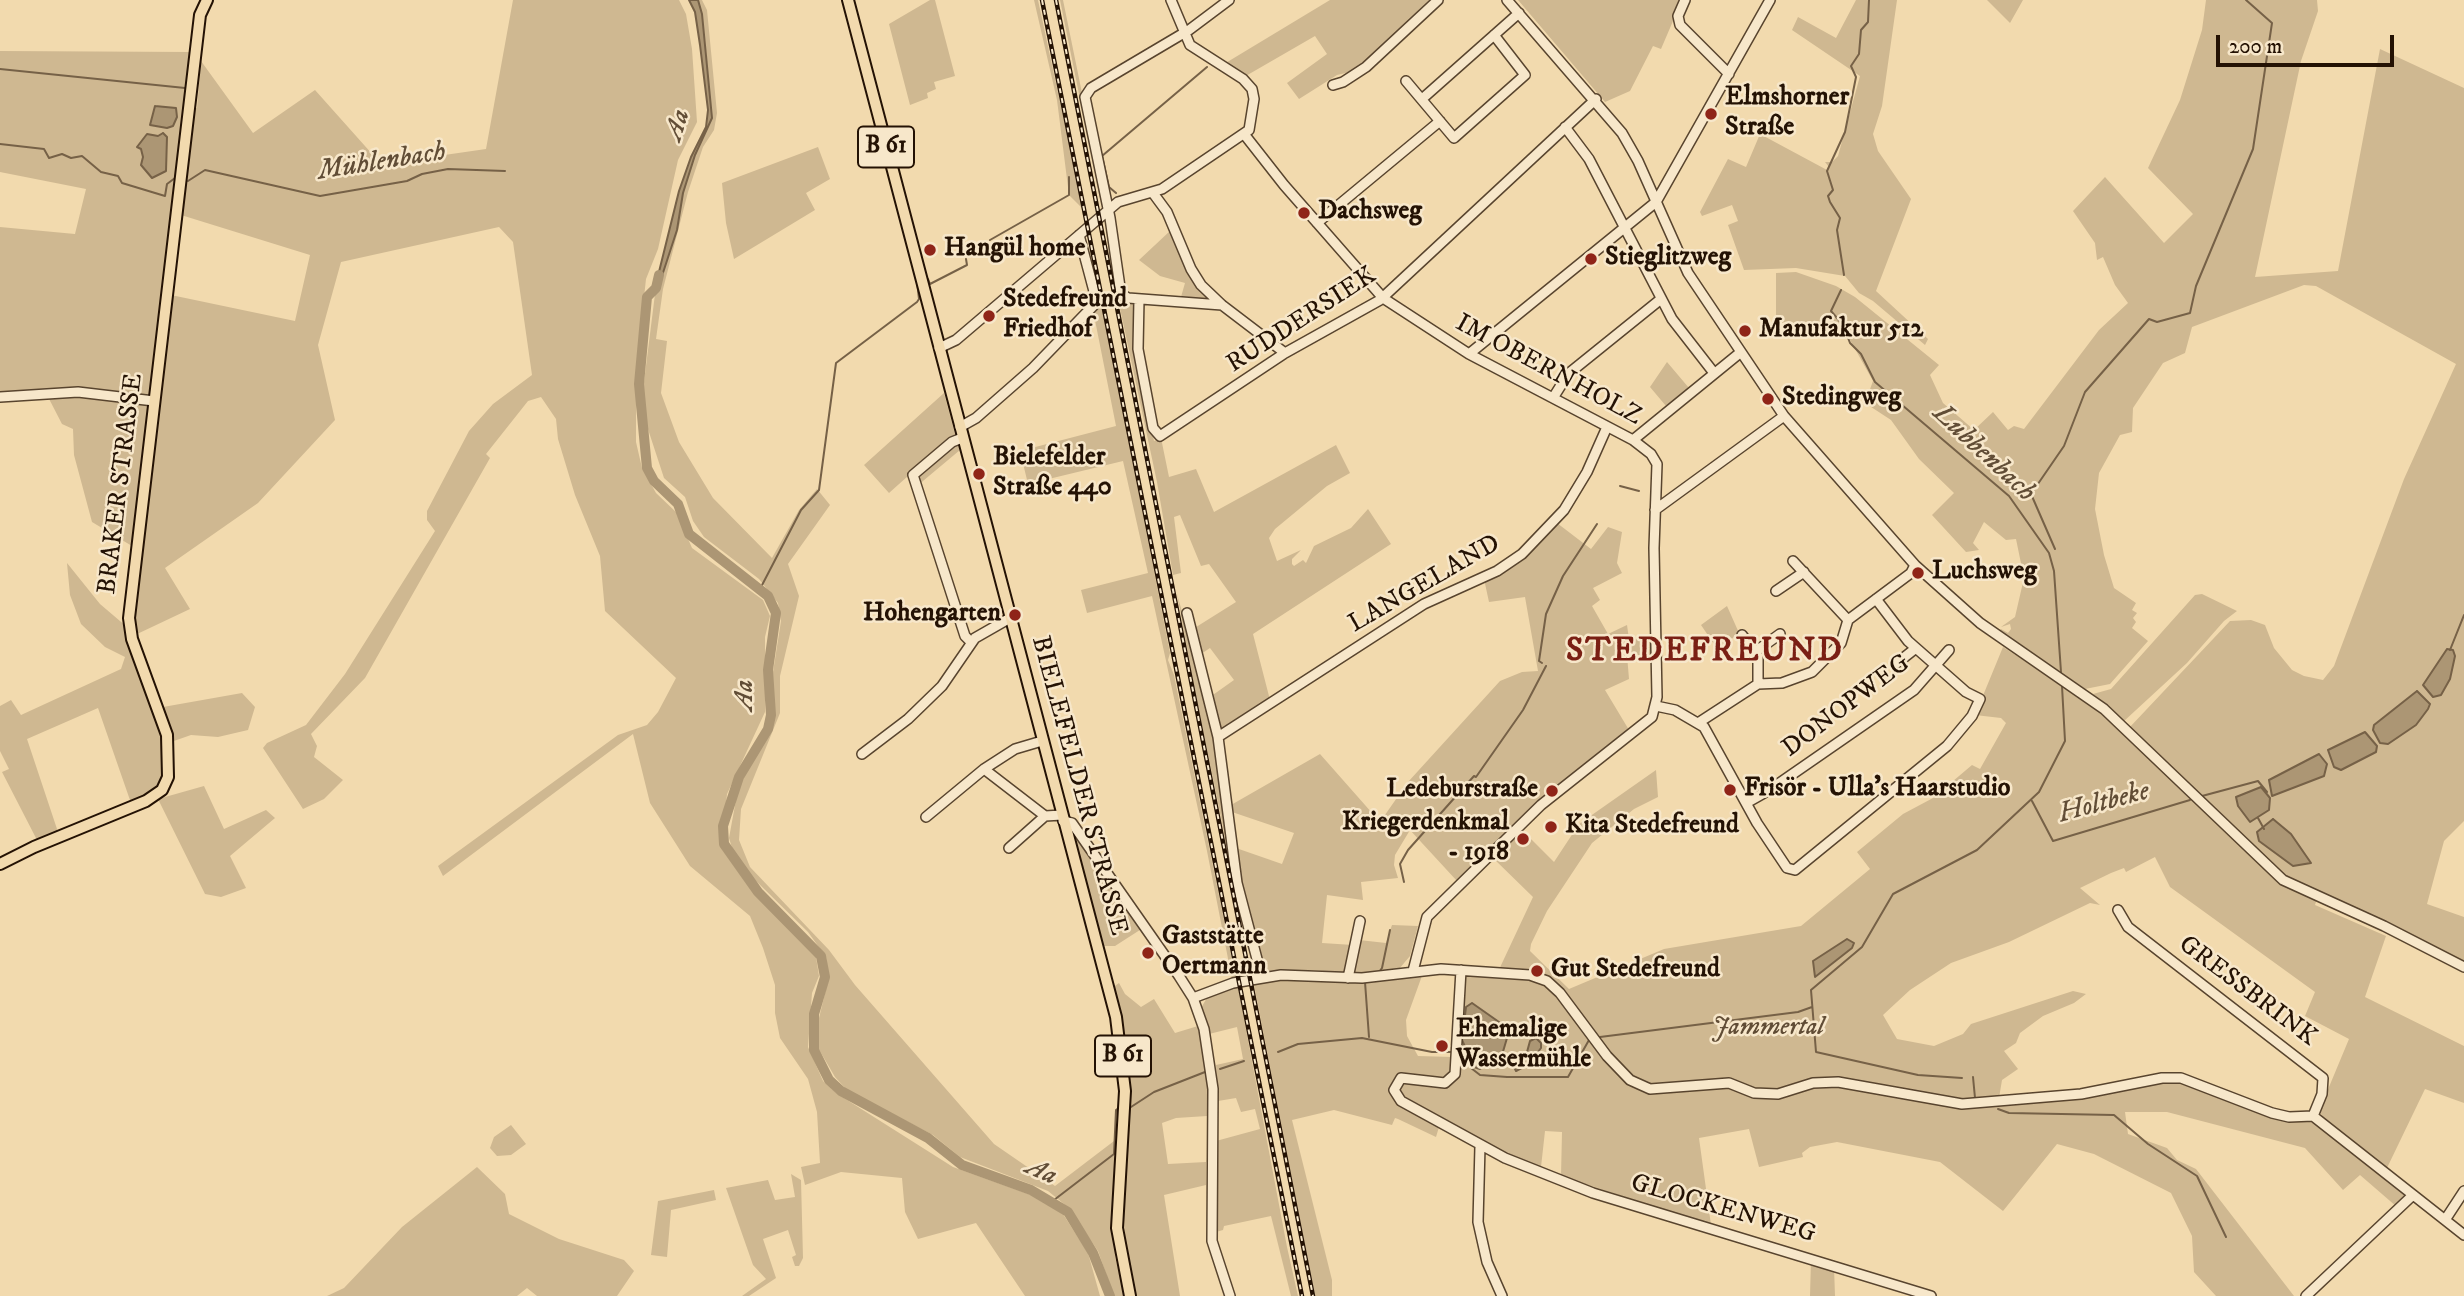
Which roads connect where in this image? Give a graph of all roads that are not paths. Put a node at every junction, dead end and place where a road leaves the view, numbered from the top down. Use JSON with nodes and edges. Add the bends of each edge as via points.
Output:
{"nodes":[{"id":1,"x":207,"y":0,"type":"edge"},
{"id":2,"x":848,"y":0,"type":"edge"},
{"id":3,"x":1171,"y":0,"type":"edge"},
{"id":4,"x":1229,"y":0,"type":"edge"},
{"id":5,"x":1438,"y":0,"type":"edge"},
{"id":6,"x":1507,"y":0,"type":"edge"},
{"id":7,"x":1685,"y":0,"type":"edge"},
{"id":8,"x":1770,"y":0,"type":"edge"},
{"id":9,"x":1517,"y":15,"type":"junction"},
{"id":10,"x":1183,"y":33,"type":"junction"},
{"id":11,"x":1494,"y":35,"type":"junction"},
{"id":12,"x":1729,"y":74,"type":"junction"},
{"id":13,"x":1405,"y":81,"type":"dead end"},
{"id":14,"x":1333,"y":85,"type":"dead end"},
{"id":15,"x":1422,"y":99,"type":"junction"},
{"id":16,"x":1593,"y":101,"type":"junction"},
{"id":17,"x":1440,"y":121,"type":"junction"},
{"id":18,"x":1565,"y":127,"type":"junction"},
{"id":19,"x":1247,"y":132,"type":"junction"},
{"id":20,"x":1153,"y":193,"type":"junction"},
{"id":21,"x":1654,"y":204,"type":"junction"},
{"id":22,"x":1108,"y":209,"type":"junction"},
{"id":23,"x":1317,"y":223,"type":"junction"},
{"id":24,"x":1625,"y":228,"type":"junction"},
{"id":25,"x":1079,"y":235,"type":"junction"},
{"id":26,"x":1383,"y":298,"type":"junction"},
{"id":27,"x":1139,"y":299,"type":"junction"},
{"id":28,"x":1661,"y":299,"type":"junction"},
{"id":29,"x":1222,"y":305,"type":"junction"},
{"id":30,"x":939,"y":348,"type":"junction"},
{"id":31,"x":1741,"y":352,"type":"junction"},
{"id":32,"x":1285,"y":353,"type":"junction"},
{"id":33,"x":1469,"y":354,"type":"junction"},
{"id":34,"x":1714,"y":373,"type":"junction"},
{"id":35,"x":0,"y":397,"type":"edge"},
{"id":36,"x":1553,"y":398,"type":"junction"},
{"id":37,"x":154,"y":401,"type":"junction"},
{"id":38,"x":1784,"y":416,"type":"junction"},
{"id":39,"x":1606,"y":427,"type":"junction"},
{"id":40,"x":961,"y":433,"type":"junction"},
{"id":41,"x":1633,"y":440,"type":"junction"},
{"id":42,"x":1655,"y":510,"type":"junction"},
{"id":43,"x":1793,"y":561,"type":"dead end"},
{"id":44,"x":1915,"y":565,"type":"junction"},
{"id":45,"x":1804,"y":572,"type":"junction"},
{"id":46,"x":1776,"y":591,"type":"dead end"},
{"id":47,"x":1876,"y":599,"type":"junction"},
{"id":48,"x":1187,"y":613,"type":"dead end"},
{"id":49,"x":1010,"y":618,"type":"junction"},
{"id":50,"x":1848,"y":620,"type":"junction"},
{"id":51,"x":1780,"y":634,"type":"dead end"},
{"id":52,"x":1742,"y":635,"type":"dead end"},
{"id":53,"x":971,"y":642,"type":"junction"},
{"id":54,"x":1916,"y":648,"type":"junction"},
{"id":55,"x":1949,"y":650,"type":"dead end"},
{"id":56,"x":1755,"y":652,"type":"junction"},
{"id":57,"x":1897,"y":663,"type":"dead end"},
{"id":58,"x":1936,"y":666,"type":"junction"},
{"id":59,"x":1758,"y":684,"type":"junction"},
{"id":60,"x":1656,"y":706,"type":"junction"},
{"id":61,"x":1698,"y":723,"type":"junction"},
{"id":62,"x":1218,"y":737,"type":"junction"},
{"id":63,"x":1042,"y":741,"type":"junction"},
{"id":64,"x":862,"y":754,"type":"dead end"},
{"id":65,"x":984,"y":769,"type":"junction"},
{"id":66,"x":1748,"y":802,"type":"junction"},
{"id":67,"x":1045,"y":816,"type":"junction"},
{"id":68,"x":926,"y":817,"type":"dead end"},
{"id":69,"x":1063,"y":818,"type":"junction"},
{"id":70,"x":1009,"y":848,"type":"dead end"},
{"id":71,"x":0,"y":864,"type":"edge"},
{"id":72,"x":2118,"y":910,"type":"dead end"},
{"id":73,"x":1360,"y":921,"type":"dead end"},
{"id":74,"x":2464,"y":967,"type":"edge"},
{"id":75,"x":1461,"y":970,"type":"junction"},
{"id":76,"x":1413,"y":971,"type":"junction"},
{"id":77,"x":1262,"y":978,"type":"junction"},
{"id":78,"x":1348,"y":978,"type":"junction"},
{"id":79,"x":1192,"y":999,"type":"junction"},
{"id":80,"x":2313,"y":1116,"type":"junction"},
{"id":81,"x":1480,"y":1146,"type":"junction"},
{"id":82,"x":1505,"y":1158,"type":"junction"},
{"id":83,"x":1480,"y":1163,"type":"junction"},
{"id":84,"x":2464,"y":1191,"type":"edge"},
{"id":85,"x":2413,"y":1195,"type":"junction"},
{"id":86,"x":2445,"y":1220,"type":"junction"},
{"id":87,"x":2464,"y":1235,"type":"edge"},
{"id":88,"x":1130,"y":1296,"type":"edge"},
{"id":89,"x":1230,"y":1296,"type":"edge"},
{"id":90,"x":1502,"y":1296,"type":"edge"},
{"id":91,"x":1931,"y":1296,"type":"edge"},
{"id":92,"x":2306,"y":1296,"type":"edge"}],
"edges":[{"from":1,"to":37,"type":"main road","name":"BRAKER STRASSE","via":[[200,15]]},
{"from":2,"to":30,"type":"main road","name":"BIELEFELDER STRASSE","number":"B 61"},
{"from":3,"to":10,"type":"street"},
{"from":4,"to":10,"type":"street"},
{"from":5,"to":14,"type":"street","via":[[1366,66]]},
{"from":6,"to":9,"type":"street"},
{"from":7,"to":12,"type":"street","via":[[1678,16],[1680,25]]},
{"from":8,"to":12,"type":"street"},
{"from":9,"to":11,"type":"street"},
{"from":9,"to":16,"type":"street"},
{"from":10,"to":19,"type":"street","via":[[1190,45],[1243,79],[1254,93]]},
{"from":10,"to":22,"type":"street","via":[[1087,92],[1085,104]]},
{"from":11,"to":15,"type":"street"},
{"from":11,"to":17,"type":"street","via":[[1525,75],[1454,138]]},
{"from":12,"to":21,"type":"street"},
{"from":13,"to":15,"type":"street"},
{"from":15,"to":17,"type":"street"},
{"from":16,"to":18,"type":"street","name":"RUDDERSIEK"},
{"from":16,"to":21,"type":"street","via":[[1633,150]]},
{"from":17,"to":23,"type":"street"},
{"from":18,"to":24,"type":"street","via":[[1583,149]]},
{"from":18,"to":26,"type":"street","name":"RUDDERSIEK"},
{"from":19,"to":20,"type":"street"},
{"from":19,"to":23,"type":"street","name":"IM OBERNHOLZ"},
{"from":20,"to":22,"type":"street","via":[[1130,196]]},
{"from":20,"to":29,"type":"street","via":[[1176,229],[1195,277]]},
{"from":21,"to":24,"type":"street"},
{"from":21,"to":31,"type":"street","via":[[1688,273]]},
{"from":22,"to":25,"type":"street"},
{"from":22,"to":27,"type":"street","via":[[1119,289],[1124,296]]},
{"from":23,"to":26,"type":"street","name":"IM OBERNHOLZ"},
{"from":24,"to":28,"type":"street"},
{"from":24,"to":33,"type":"street"},
{"from":25,"to":30,"type":"street","via":[[956,340]]},
{"from":25,"to":40,"type":"street","via":[[1094,305]]},
{"from":26,"to":32,"type":"street","name":"RUDDERSIEK"},
{"from":26,"to":33,"type":"street","name":"IM OBERNHOLZ"},
{"from":27,"to":29,"type":"street"},
{"from":27,"to":32,"type":"street","name":"RUDDERSIEK","via":[[1138,349],[1157,435]]},
{"from":28,"to":34,"type":"street","via":[[1680,332]]},
{"from":28,"to":36,"type":"street","via":[[1568,373]]},
{"from":29,"to":32,"type":"street"},
{"from":30,"to":40,"type":"main road","name":"BIELEFELDER STRASSE","number":"B 61"},
{"from":31,"to":34,"type":"street"},
{"from":31,"to":38,"type":"street"},
{"from":33,"to":36,"type":"street","name":"IM OBERNHOLZ"},
{"from":34,"to":41,"type":"street"},
{"from":35,"to":37,"type":"street","via":[[78,392]]},
{"from":36,"to":39,"type":"street","name":"IM OBERNHOLZ"},
{"from":37,"to":71,"type":"main road","name":"BRAKER STRASSE","via":[[129,627],[167,735],[166,783],[146,802]]},
{"from":38,"to":42,"type":"street"},
{"from":38,"to":44,"type":"street"},
{"from":39,"to":41,"type":"street","name":"IM OBERNHOLZ"},
{"from":39,"to":62,"type":"street","name":"LANGELAND","via":[[1569,503],[1522,554],[1424,604]]},
{"from":40,"to":49,"type":"main road","name":"BIELEFELDER STRASSE","number":"B 61"},
{"from":40,"to":53,"type":"street","via":[[912,475],[965,636]]},
{"from":41,"to":42,"type":"street","name":"IM OBERNHOLZ","via":[[1657,464]]},
{"from":42,"to":60,"type":"street","name":"IM OBERNHOLZ"},
{"from":43,"to":45,"type":"street"},
{"from":44,"to":47,"type":"street"},
{"from":44,"to":74,"type":"street","via":[[1980,623],[2105,709],[2283,880]]},
{"from":45,"to":46,"type":"street"},
{"from":45,"to":50,"type":"street"},
{"from":47,"to":50,"type":"street"},
{"from":47,"to":54,"type":"street","name":"DONOPWEG"},
{"from":48,"to":62,"type":"street"},
{"from":49,"to":53,"type":"street"},
{"from":49,"to":63,"type":"main road","name":"BIELEFELDER STRASSE","number":"B 61"},
{"from":50,"to":59,"type":"street","via":[[1841,643],[1812,672],[1782,683]]},
{"from":51,"to":56,"type":"street"},
{"from":52,"to":56,"type":"street"},
{"from":53,"to":64,"type":"street","via":[[942,686]]},
{"from":54,"to":57,"type":"street","name":"DONOPWEG"},
{"from":54,"to":58,"type":"street","name":"DONOPWEG"},
{"from":55,"to":58,"type":"street","name":"DONOPWEG"},
{"from":56,"to":59,"type":"street"},
{"from":58,"to":66,"type":"street","name":"DONOPWEG","via":[[1914,690]]},
{"from":58,"to":66,"type":"street","name":"DONOPWEG","via":[[1980,699],[1972,716],[1947,746],[1795,870],[1790,871]]},
{"from":59,"to":61,"type":"street"},
{"from":60,"to":61,"type":"street"},
{"from":60,"to":76,"type":"street","via":[[1652,717],[1541,805],[1427,917]]},
{"from":61,"to":66,"type":"street"},
{"from":62,"to":77,"type":"street","via":[[1237,883]]},
{"from":63,"to":65,"type":"street","via":[[1015,749]]},
{"from":63,"to":69,"type":"main road","name":"BIELEFELDER STRASSE","number":"B 61"},
{"from":65,"to":67,"type":"street"},
{"from":65,"to":68,"type":"street"},
{"from":67,"to":69,"type":"street"},
{"from":67,"to":70,"type":"street"},
{"from":69,"to":79,"type":"street","via":[[1072,823]]},
{"from":69,"to":88,"type":"main road","name":"BIELEFELDER STRASSE","number":"B 61","via":[[1121,1048],[1125,1110],[1117,1212],[1119,1251]]},
{"from":72,"to":80,"type":"street","name":"GRESSBRINK","via":[[2128,927],[2323,1078]]},
{"from":73,"to":78,"type":"street"},
{"from":75,"to":76,"type":"street"},
{"from":75,"to":80,"type":"street","via":[[1530,975],[1547,981],[1618,1069],[1642,1088],[1729,1083],[1754,1093],[1778,1094],[1813,1083],[1838,1082],[1962,1104],[2081,1094],[2172,1077],[2289,1117]]},
{"from":75,"to":81,"type":"street","name":"GLOCKENWEG","via":[[1455,1074],[1445,1083],[1404,1077],[1394,1090],[1401,1101]]},
{"from":76,"to":78,"type":"street"},
{"from":77,"to":78,"type":"street","via":[[1316,974]]},
{"from":77,"to":79,"type":"street","via":[[1233,983]]},
{"from":79,"to":89,"type":"street","via":[[1212,1065],[1210,1227],[1216,1261]]},
{"from":80,"to":85,"type":"street"},
{"from":81,"to":82,"type":"street","name":"GLOCKENWEG"},
{"from":81,"to":83,"type":"street"},
{"from":82,"to":83,"type":"street"},
{"from":82,"to":91,"type":"street","name":"GLOCKENWEG","via":[[1593,1193]]},
{"from":83,"to":90,"type":"street","via":[[1478,1222],[1487,1262]]},
{"from":84,"to":86,"type":"street"},
{"from":85,"to":86,"type":"street"},
{"from":85,"to":92,"type":"street"},
{"from":86,"to":87,"type":"street"}]}
